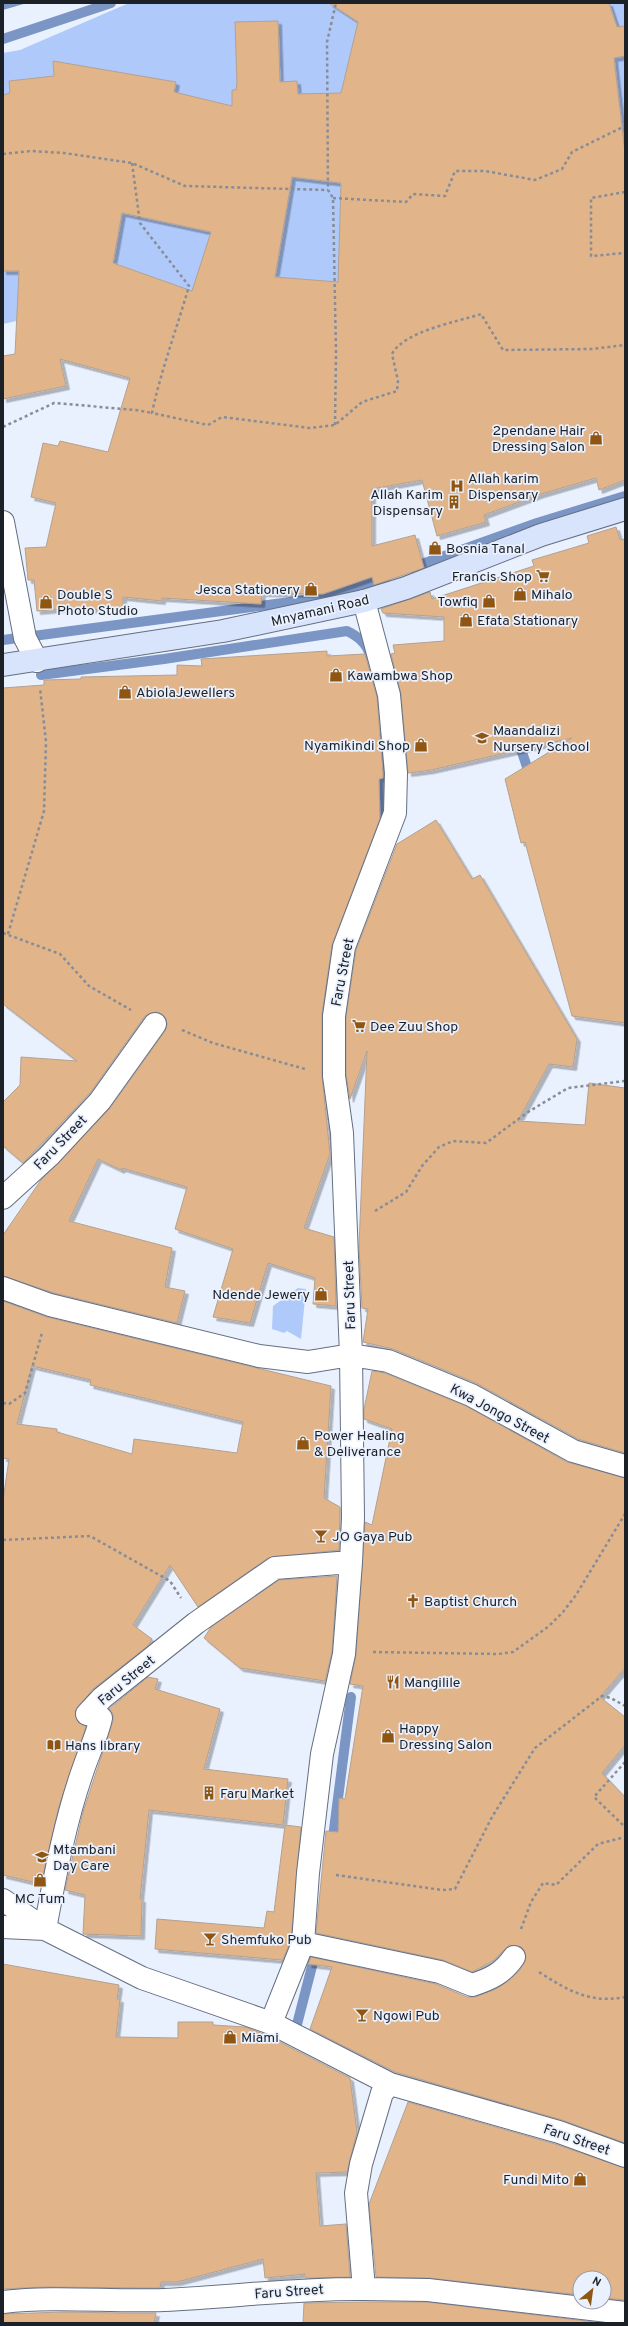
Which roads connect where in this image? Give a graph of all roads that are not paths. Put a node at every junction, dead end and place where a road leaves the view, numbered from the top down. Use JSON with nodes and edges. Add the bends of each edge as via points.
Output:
{"nodes":[{"id":1,"x":625,"y":509,"type":"edge"},
{"id":2,"x":3,"y":522,"type":"edge"},
{"id":3,"x":364,"y":601,"type":"junction"},
{"id":4,"x":37,"y":661,"type":"junction"},
{"id":5,"x":3,"y":665,"type":"edge"},
{"id":6,"x":155,"y":1024,"type":"dead end"},
{"id":7,"x":3,"y":1198,"type":"edge"},
{"id":8,"x":3,"y":1288,"type":"edge"},
{"id":9,"x":351,"y":1355,"type":"junction"},
{"id":10,"x":625,"y":1466,"type":"edge"},
{"id":11,"x":351,"y":1562,"type":"junction"},
{"id":12,"x":3,"y":1900,"type":"edge"},
{"id":13,"x":3,"y":1927,"type":"edge"},
{"id":14,"x":44,"y":1928,"type":"junction"},
{"id":15,"x":303,"y":1943,"type":"junction"},
{"id":16,"x":514,"y":1957,"type":"road end"},
{"id":17,"x":271,"y":2023,"type":"junction"},
{"id":18,"x":390,"y":2084,"type":"junction"},
{"id":19,"x":625,"y":2156,"type":"edge"},
{"id":20,"x":364,"y":2289,"type":"junction"},
{"id":21,"x":3,"y":2302,"type":"edge"},
{"id":22,"x":625,"y":2313,"type":"edge"}],
"edges":[{"from":1,"to":3,"type":"street","name":"Mnyamani Road","via":[[541,535],[406,588]]},
{"from":2,"to":4,"type":"street","via":[[25,638]]},
{"from":3,"to":4,"type":"street","name":"Mnyamani Road","via":[[223,631]]},
{"from":3,"to":9,"type":"street","name":"Faru Street","via":[[389,695],[396,773],[396,814],[344,947],[334,1016],[334,1076],[342,1133]]},
{"from":4,"to":5,"type":"street","name":"Mnyamani Road"},
{"from":6,"to":7,"type":"street","name":"Faru Street","via":[[100,1101],[49,1156]]},
{"from":8,"to":9,"type":"street","via":[[50,1305],[259,1356],[308,1362]]},
{"from":9,"to":10,"type":"street","name":"Kwa Jongo Street","via":[[388,1361],[464,1392],[573,1452]]},
{"from":9,"to":11,"type":"street","name":"Faru Street"},
{"from":11,"to":14,"type":"street","name":"Faru Street","via":[[275,1568],[196,1623],[102,1698],[87,1714],[101,1718],[83,1769]]},
{"from":11,"to":15,"type":"street","name":"Faru Street","via":[[344,1654],[322,1754],[308,1873]]},
{"from":12,"to":14,"type":"street","name":"Faru Street"},
{"from":13,"to":14,"type":"street","name":"Faru Street"},
{"from":14,"to":17,"type":"street","name":"Faru Street","via":[[142,1978]]},
{"from":15,"to":16,"type":"street","via":[[440,1972],[472,1985],[496,1976],[506,1969]]},
{"from":15,"to":17,"type":"street","name":"Faru Street"},
{"from":17,"to":18,"type":"street","name":"Faru Street"},
{"from":18,"to":19,"type":"street","name":"Faru Street","via":[[559,2132]]},
{"from":18,"to":20,"type":"street","via":[[382,2093],[360,2164],[356,2193]]},
{"from":20,"to":21,"type":"street","name":"Faru Street","via":[[313,2289],[163,2300],[40,2298]]},
{"from":20,"to":22,"type":"street","name":"Faru Street","via":[[428,2290]]}]}
